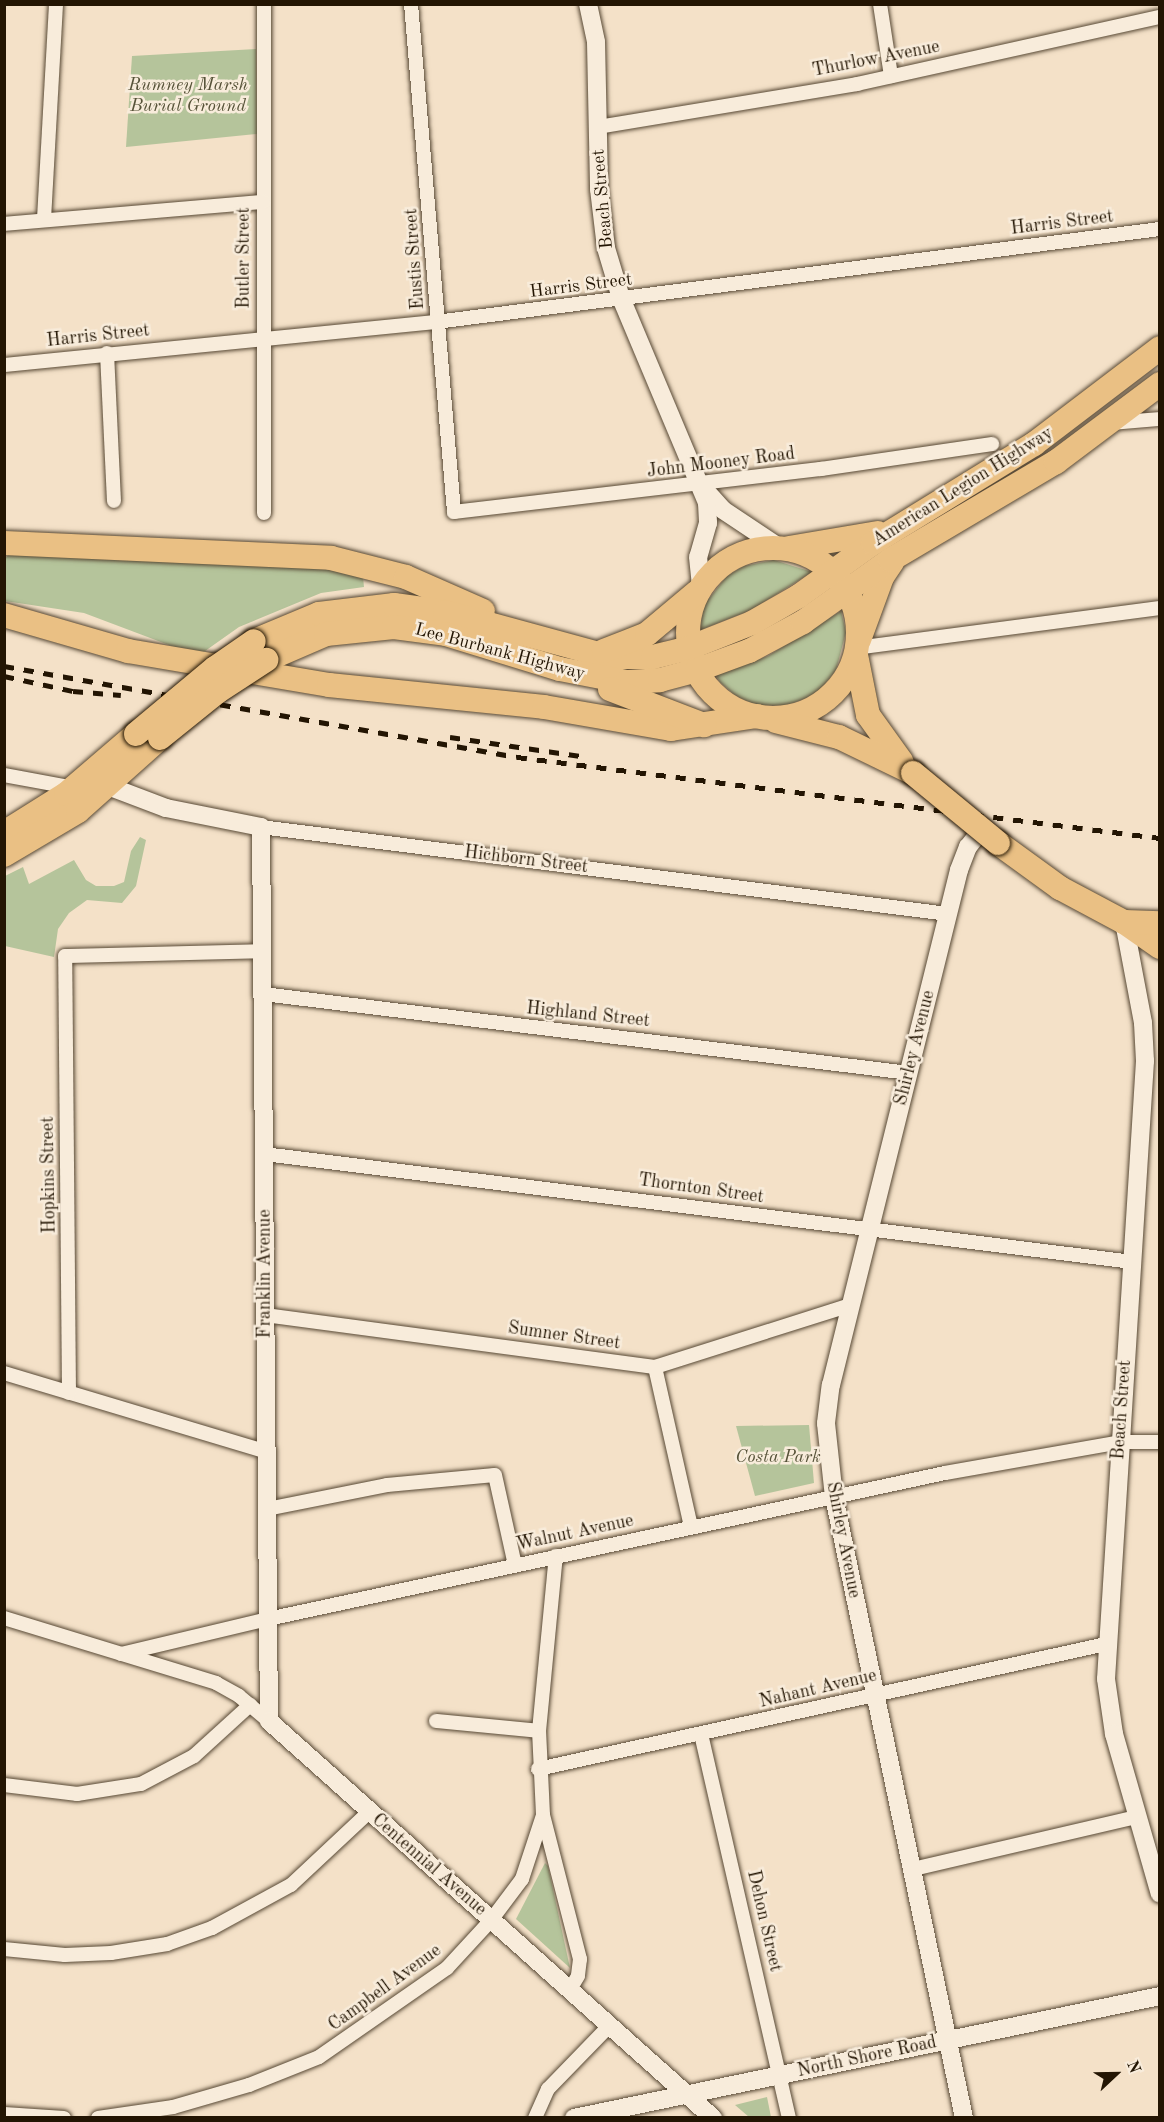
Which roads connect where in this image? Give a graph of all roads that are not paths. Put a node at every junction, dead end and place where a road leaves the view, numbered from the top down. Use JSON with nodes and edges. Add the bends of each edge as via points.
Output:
{"nodes":[{"id":1,"x":56,"y":4,"type":"edge"},
{"id":2,"x":264,"y":4,"type":"edge"},
{"id":3,"x":411,"y":4,"type":"edge"},
{"id":4,"x":588,"y":4,"type":"edge"},
{"id":5,"x":880,"y":4,"type":"edge"},
{"id":6,"x":1156,"y":4,"type":"edge"},
{"id":7,"x":1160,"y":10,"type":"edge"},
{"id":8,"x":1160,"y":17,"type":"edge"},
{"id":9,"x":891,"y":76,"type":"junction"},
{"id":10,"x":598,"y":127,"type":"junction"},
{"id":11,"x":263,"y":202,"type":"junction"},
{"id":12,"x":44,"y":219,"type":"junction"},
{"id":13,"x":4,"y":224,"type":"edge"},
{"id":14,"x":1160,"y":229,"type":"edge"},
{"id":15,"x":621,"y":298,"type":"junction"},
{"id":16,"x":436,"y":322,"type":"junction"},
{"id":17,"x":262,"y":336,"type":"junction"},
{"id":18,"x":1160,"y":348,"type":"edge"},
{"id":19,"x":107,"y":353,"type":"junction"},
{"id":20,"x":4,"y":365,"type":"edge"},
{"id":21,"x":1160,"y":384,"type":"edge"},
{"id":22,"x":1160,"y":419,"type":"edge"},
{"id":23,"x":1110,"y":423,"type":"junction"},
{"id":24,"x":992,"y":444,"type":"dead end"},
{"id":25,"x":701,"y":483,"type":"junction"},
{"id":26,"x":114,"y":501,"type":"dead end"},
{"id":27,"x":454,"y":512,"type":"joint"},
{"id":28,"x":264,"y":513,"type":"dead end"},
{"id":29,"x":903,"y":525,"type":"junction"},
{"id":30,"x":4,"y":543,"type":"edge"},
{"id":31,"x":783,"y":548,"type":"junction"},
{"id":32,"x":901,"y":553,"type":"junction"},
{"id":33,"x":839,"y":582,"type":"junction"},
{"id":34,"x":700,"y":589,"type":"junction"},
{"id":35,"x":1160,"y":608,"type":"edge"},
{"id":36,"x":4,"y":615,"type":"edge"},
{"id":37,"x":767,"y":629,"type":"joint"},
{"id":38,"x":856,"y":648,"type":"junction"},
{"id":39,"x":260,"y":651,"type":"junction"},
{"id":40,"x":580,"y":651,"type":"junction"},
{"id":41,"x":541,"y":652,"type":"junction"},
{"id":42,"x":693,"y":659,"type":"junction"},
{"id":43,"x":759,"y":717,"type":"junction"},
{"id":44,"x":707,"y":727,"type":"junction"},
{"id":45,"x":913,"y":773,"type":"junction"},
{"id":46,"x":4,"y":775,"type":"edge"},
{"id":47,"x":108,"y":786,"type":"junction"},
{"id":48,"x":74,"y":788,"type":"junction"},
{"id":49,"x":261,"y":827,"type":"junction"},
{"id":50,"x":4,"y":833,"type":"edge"},
{"id":51,"x":985,"y":837,"type":"junction"},
{"id":52,"x":4,"y":855,"type":"edge"},
{"id":53,"x":948,"y":914,"type":"junction"},
{"id":54,"x":1124,"y":922,"type":"junction"},
{"id":55,"x":1160,"y":923,"type":"edge"},
{"id":56,"x":1160,"y":947,"type":"edge"},
{"id":57,"x":262,"y":951,"type":"junction"},
{"id":58,"x":263,"y":994,"type":"junction"},
{"id":59,"x":909,"y":1073,"type":"junction"},
{"id":60,"x":264,"y":1154,"type":"junction"},
{"id":61,"x":869,"y":1231,"type":"junction"},
{"id":62,"x":1132,"y":1262,"type":"junction"},
{"id":63,"x":851,"y":1305,"type":"junction"},
{"id":64,"x":266,"y":1315,"type":"junction"},
{"id":65,"x":656,"y":1367,"type":"junction"},
{"id":66,"x":4,"y":1373,"type":"edge"},
{"id":67,"x":69,"y":1394,"type":"junction"},
{"id":68,"x":1120,"y":1442,"type":"junction"},
{"id":69,"x":1160,"y":1442,"type":"edge"},
{"id":70,"x":267,"y":1452,"type":"junction"},
{"id":71,"x":834,"y":1497,"type":"junction"},
{"id":72,"x":267,"y":1509,"type":"junction"},
{"id":73,"x":691,"y":1527,"type":"junction"},
{"id":74,"x":556,"y":1556,"type":"junction"},
{"id":75,"x":514,"y":1565,"type":"junction"},
{"id":76,"x":4,"y":1618,"type":"edge"},
{"id":77,"x":268,"y":1619,"type":"junction"},
{"id":78,"x":1106,"y":1644,"type":"junction"},
{"id":79,"x":121,"y":1654,"type":"junction"},
{"id":80,"x":874,"y":1695,"type":"junction"},
{"id":81,"x":250,"y":1705,"type":"junction"},
{"id":82,"x":269,"y":1721,"type":"junction"},
{"id":83,"x":436,"y":1721,"type":"dead end"},
{"id":84,"x":539,"y":1731,"type":"junction"},
{"id":85,"x":701,"y":1734,"type":"junction"},
{"id":86,"x":538,"y":1769,"type":"junction"},
{"id":87,"x":4,"y":1785,"type":"edge"},
{"id":88,"x":369,"y":1812,"type":"junction"},
{"id":89,"x":543,"y":1815,"type":"junction"},
{"id":90,"x":1137,"y":1817,"type":"junction"},
{"id":91,"x":913,"y":1869,"type":"junction"},
{"id":92,"x":1160,"y":1894,"type":"edge"},
{"id":93,"x":492,"y":1920,"type":"junction"},
{"id":94,"x":4,"y":1949,"type":"edge"},
{"id":95,"x":569,"y":1991,"type":"junction"},
{"id":96,"x":1160,"y":1996,"type":"edge"},
{"id":97,"x":609,"y":2026,"type":"junction"},
{"id":98,"x":948,"y":2040,"type":"junction"},
{"id":99,"x":782,"y":2074,"type":"junction"},
{"id":100,"x":687,"y":2094,"type":"junction"},
{"id":101,"x":4,"y":2114,"type":"edge"},
{"id":102,"x":64,"y":2118,"type":"edge"},
{"id":103,"x":98,"y":2118,"type":"edge"},
{"id":104,"x":536,"y":2118,"type":"edge"},
{"id":105,"x":574,"y":2118,"type":"edge"},
{"id":106,"x":713,"y":2118,"type":"edge"},
{"id":107,"x":789,"y":2118,"type":"edge"},
{"id":108,"x":964,"y":2118,"type":"edge"}],
"edges":[{"from":1,"to":12,"type":"street"},
{"from":2,"to":11,"type":"street","name":"Butler Street"},
{"from":3,"to":16,"type":"street","name":"Eustis Street"},
{"from":4,"to":10,"type":"street","name":"Beach Street","via":[[596,42]]},
{"from":5,"to":9,"type":"street"},
{"from":6,"to":7,"type":"street"},
{"from":8,"to":9,"type":"street","name":"Thurlow Avenue"},
{"from":9,"to":10,"type":"street","name":"Thurlow Avenue"},
{"from":10,"to":15,"type":"street","name":"Beach Street","via":[[602,227]]},
{"from":11,"to":12,"type":"street"},
{"from":11,"to":17,"type":"street","name":"Butler Street"},
{"from":12,"to":13,"type":"street"},
{"from":14,"to":15,"type":"street","name":"Harris Street"},
{"from":15,"to":16,"type":"street","name":"Harris Street"},
{"from":15,"to":25,"type":"street","name":"Beach Street"},
{"from":16,"to":17,"type":"street","name":"Harris Street"},
{"from":16,"to":27,"type":"street","name":"Eustis Street"},
{"from":17,"to":19,"type":"street","name":"Harris Street"},
{"from":17,"to":28,"type":"street","name":"Butler Street"},
{"from":18,"to":29,"type":"highway","name":"American Legion Highway","via":[[1034,444]]},
{"from":19,"to":20,"type":"street","name":"Harris Street"},
{"from":19,"to":26,"type":"street"},
{"from":21,"to":23,"type":"highway","name":"American Legion Highway"},
{"from":22,"to":23,"type":"street"},
{"from":23,"to":32,"type":"highway","name":"American Legion Highway","via":[[1012,490]]},
{"from":24,"to":25,"type":"street","name":"John Mooney Road"},
{"from":25,"to":27,"type":"street","name":"John Mooney Road"},
{"from":25,"to":31,"type":"street","name":"Beach Street","via":[[723,510]]},
{"from":25,"to":34,"type":"street","name":"Beach Street","via":[[709,515],[698,557]]},
{"from":29,"to":31,"type":"highway","via":[[865,537]]},
{"from":29,"to":33,"type":"highway","name":"American Legion Highway"},
{"from":30,"to":41,"type":"highway","via":[[288,554],[348,561],[430,586]]},
{"from":31,"to":33,"type":"highway","via":[[810,557]]},
{"from":31,"to":34,"type":"highway","via":[[760,549],[735,557],[716,570]]},
{"from":32,"to":33,"type":"highway","name":"American Legion Highway"},
{"from":32,"to":38,"type":"highway","via":[[882,577]]},
{"from":33,"to":37,"type":"highway","name":"American Legion Highway"},
{"from":33,"to":38,"type":"highway","via":[[856,617]]},
{"from":34,"to":40,"type":"highway","via":[[635,641],[606,650]]},
{"from":34,"to":42,"type":"highway","via":[[689,618]]},
{"from":35,"to":38,"type":"street"},
{"from":36,"to":44,"type":"highway","via":[[136,652],[303,681],[550,708],[662,728]]},
{"from":37,"to":42,"type":"highway","name":"Lee Burbank Highway"},
{"from":38,"to":43,"type":"highway","via":[[842,683],[822,702],[790,716]]},
{"from":38,"to":45,"type":"highway","via":[[868,715]]},
{"from":39,"to":41,"type":"highway","name":"Lee Burbank Highway","via":[[319,614],[394,605],[445,612]]},
{"from":39,"to":47,"type":"highway","name":"Lee Burbank Highway","bridge":true},
{"from":39,"to":48,"type":"highway","name":"Lee Burbank Highway","bridge":true,"via":[[215,668]]},
{"from":40,"to":41,"type":"highway","name":"Lee Burbank Highway"},
{"from":40,"to":42,"type":"highway","name":"Lee Burbank Highway","via":[[634,659]]},
{"from":41,"to":42,"type":"highway","name":"Lee Burbank Highway","via":[[635,683]]},
{"from":41,"to":44,"type":"highway"},
{"from":42,"to":43,"type":"highway","via":[[722,700]]},
{"from":43,"to":44,"type":"highway"},
{"from":43,"to":45,"type":"highway","via":[[839,737]]},
{"from":45,"to":51,"type":"highway","bridge":true},
{"from":46,"to":48,"type":"street"},
{"from":47,"to":49,"type":"street","name":"Hichborn Street","via":[[166,808]]},
{"from":47,"to":52,"type":"highway","name":"Lee Burbank Highway","via":[[57,826]]},
{"from":48,"to":50,"type":"highway","name":"Lee Burbank Highway"},
{"from":49,"to":53,"type":"street","name":"Hichborn Street"},
{"from":49,"to":57,"type":"street","name":"Franklin Avenue"},
{"from":51,"to":53,"type":"street","name":"Shirley Avenue","via":[[962,860]]},
{"from":51,"to":54,"type":"highway","via":[[1060,888]]},
{"from":53,"to":59,"type":"street","name":"Shirley Avenue"},
{"from":54,"to":55,"type":"highway"},
{"from":54,"to":56,"type":"highway"},
{"from":54,"to":62,"type":"street","name":"Beach Street","via":[[1145,1052]]},
{"from":57,"to":58,"type":"street","name":"Franklin Avenue"},
{"from":57,"to":67,"type":"street","name":"Hopkins Street","via":[[65,956]]},
{"from":58,"to":59,"type":"street","name":"Highland Street"},
{"from":58,"to":60,"type":"street","name":"Franklin Avenue"},
{"from":59,"to":61,"type":"street","name":"Shirley Avenue"},
{"from":60,"to":61,"type":"street","name":"Thornton Street","via":[[661,1201]]},
{"from":60,"to":64,"type":"street","name":"Franklin Avenue"},
{"from":61,"to":62,"type":"street","name":"Thornton Street"},
{"from":61,"to":63,"type":"street","name":"Shirley Avenue"},
{"from":62,"to":68,"type":"street","name":"Beach Street"},
{"from":63,"to":65,"type":"street","name":"Sumner Street"},
{"from":63,"to":71,"type":"street","name":"Shirley Avenue","via":[[827,1411]]},
{"from":64,"to":65,"type":"street","name":"Sumner Street"},
{"from":64,"to":70,"type":"street","name":"Franklin Avenue"},
{"from":65,"to":73,"type":"street"},
{"from":66,"to":67,"type":"street"},
{"from":67,"to":70,"type":"street"},
{"from":68,"to":69,"type":"street","name":"Walnut Avenue"},
{"from":68,"to":71,"type":"street","name":"Walnut Avenue"},
{"from":68,"to":78,"type":"street","name":"Beach Street"},
{"from":70,"to":72,"type":"street","name":"Franklin Avenue"},
{"from":71,"to":73,"type":"street","name":"Walnut Avenue"},
{"from":71,"to":80,"type":"street","name":"Shirley Avenue"},
{"from":72,"to":75,"type":"street","via":[[387,1485],[495,1475]]},
{"from":72,"to":77,"type":"street","name":"Franklin Avenue"},
{"from":73,"to":74,"type":"street","name":"Walnut Avenue"},
{"from":74,"to":75,"type":"street","name":"Walnut Avenue"},
{"from":74,"to":84,"type":"street","name":"Campbell Avenue"},
{"from":75,"to":77,"type":"street","name":"Walnut Avenue"},
{"from":76,"to":79,"type":"street"},
{"from":77,"to":79,"type":"street","name":"Walnut Avenue"},
{"from":77,"to":82,"type":"street","name":"Franklin Avenue"},
{"from":78,"to":80,"type":"street","name":"Nahant Avenue"},
{"from":78,"to":90,"type":"street","name":"Beach Street","via":[[1109,1711]]},
{"from":79,"to":81,"type":"street","name":"Centennial Avenue","via":[[216,1683]]},
{"from":80,"to":85,"type":"street","name":"Nahant Avenue"},
{"from":80,"to":91,"type":"street","name":"Shirley Avenue"},
{"from":81,"to":82,"type":"street","name":"Centennial Avenue"},
{"from":81,"to":87,"type":"street","via":[[194,1756],[141,1784],[77,1794]]},
{"from":82,"to":88,"type":"street","name":"Centennial Avenue"},
{"from":83,"to":84,"type":"street"},
{"from":84,"to":86,"type":"street","name":"Campbell Avenue"},
{"from":85,"to":86,"type":"street","name":"Nahant Avenue"},
{"from":85,"to":99,"type":"street","name":"Dehon Street"},
{"from":86,"to":89,"type":"street","name":"Campbell Avenue"},
{"from":88,"to":93,"type":"street","name":"Centennial Avenue"},
{"from":88,"to":94,"type":"street","via":[[291,1885],[212,1928],[167,1944],[111,1953],[65,1955]]},
{"from":89,"to":93,"type":"street","name":"Campbell Avenue","via":[[522,1879]]},
{"from":89,"to":95,"type":"street","via":[[580,1959],[578,1976]]},
{"from":90,"to":91,"type":"street"},
{"from":90,"to":92,"type":"street","name":"Beach Street"},
{"from":91,"to":98,"type":"street","name":"Shirley Avenue"},
{"from":93,"to":95,"type":"street","name":"Centennial Avenue"},
{"from":93,"to":103,"type":"street","name":"Campbell Avenue","via":[[447,1968],[384,2016],[319,2057],[249,2085],[173,2107]]},
{"from":95,"to":97,"type":"street","name":"Centennial Avenue"},
{"from":96,"to":98,"type":"street","name":"North Shore Road"},
{"from":97,"to":100,"type":"street","name":"Centennial Avenue"},
{"from":97,"to":104,"type":"street","via":[[548,2089]]},
{"from":98,"to":99,"type":"street","name":"North Shore Road"},
{"from":98,"to":108,"type":"street","name":"Shirley Avenue"},
{"from":99,"to":100,"type":"street","name":"North Shore Road"},
{"from":99,"to":107,"type":"street","name":"Dehon Street"},
{"from":100,"to":105,"type":"street","name":"North Shore Road"},
{"from":100,"to":106,"type":"street","name":"Centennial Avenue"},
{"from":101,"to":102,"type":"street"}]}
